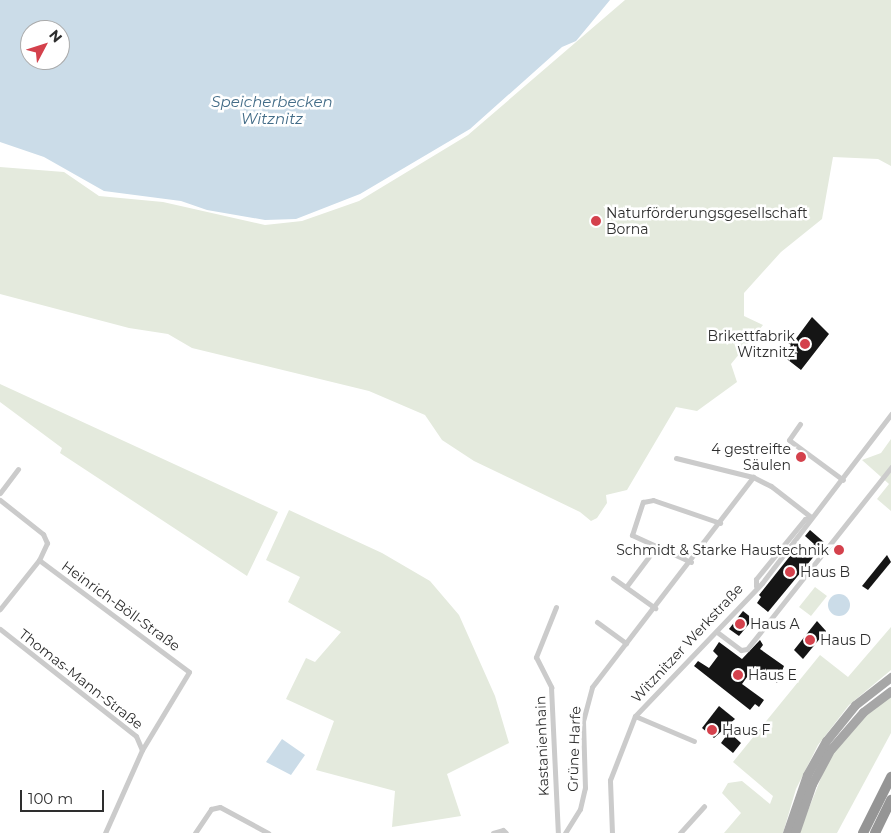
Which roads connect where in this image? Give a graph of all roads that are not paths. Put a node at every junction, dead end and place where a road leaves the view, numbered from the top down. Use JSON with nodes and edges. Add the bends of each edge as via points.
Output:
{"nodes":[{"id":1,"x":891,"y":414,"type":"edge"},
{"id":2,"x":800,"y":424,"type":"dead end"},
{"id":3,"x":676,"y":458,"type":"dead end"},
{"id":4,"x":891,"y":467,"type":"edge"},
{"id":5,"x":18,"y":469,"type":"dead end"},
{"id":6,"x":752,"y":478,"type":"junction"},
{"id":7,"x":843,"y":480,"type":"junction"},
{"id":8,"x":0,"y":493,"type":"edge"},
{"id":9,"x":0,"y":500,"type":"edge"},
{"id":10,"x":811,"y":517,"type":"junction"},
{"id":11,"x":720,"y":524,"type":"junction"},
{"id":12,"x":656,"y":546,"type":"junction"},
{"id":13,"x":38,"y":560,"type":"junction"},
{"id":14,"x":691,"y":562,"type":"junction"},
{"id":15,"x":613,"y":578,"type":"dead end"},
{"id":16,"x":626,"y":587,"type":"junction"},
{"id":17,"x":556,"y":607,"type":"dead end"},
{"id":18,"x":655,"y":608,"type":"junction"},
{"id":19,"x":0,"y":609,"type":"edge"},
{"id":20,"x":597,"y":622,"type":"dead end"},
{"id":21,"x":0,"y":629,"type":"edge"},
{"id":22,"x":717,"y":632,"type":"junction"},
{"id":23,"x":626,"y":643,"type":"junction"},
{"id":24,"x":891,"y":677,"type":"edge"},
{"id":25,"x":891,"y":691,"type":"edge"},
{"id":26,"x":635,"y":716,"type":"junction"},
{"id":27,"x":694,"y":742,"type":"dead end"},
{"id":28,"x":142,"y":750,"type":"junction"},
{"id":29,"x":891,"y":777,"type":"edge"},
{"id":30,"x":891,"y":800,"type":"edge"},
{"id":31,"x":704,"y":806,"type":"dead end"},
{"id":32,"x":105,"y":833,"type":"edge"},
{"id":33,"x":195,"y":833,"type":"edge"},
{"id":34,"x":268,"y":833,"type":"edge"},
{"id":35,"x":493,"y":833,"type":"edge"},
{"id":36,"x":506,"y":833,"type":"edge"},
{"id":37,"x":558,"y":833,"type":"edge"},
{"id":38,"x":565,"y":833,"type":"edge"},
{"id":39,"x":612,"y":833,"type":"edge"},
{"id":40,"x":680,"y":833,"type":"edge"},
{"id":41,"x":787,"y":833,"type":"edge"},
{"id":42,"x":795,"y":833,"type":"edge"},
{"id":43,"x":863,"y":833,"type":"edge"},
{"id":44,"x":875,"y":833,"type":"edge"}],
"edges":[{"from":1,"to":7,"type":"street","name":"Witznitzer Werkstraße"},
{"from":2,"to":7,"type":"street","via":[[789,440]]},
{"from":3,"to":6,"type":"street"},
{"from":4,"to":22,"type":"street","via":[[747,649],[741,650]]},
{"from":5,"to":8,"type":"street"},
{"from":6,"to":10,"type":"street","via":[[771,486]]},
{"from":6,"to":11,"type":"street","name":"Grüne Harfe"},
{"from":7,"to":10,"type":"street","name":"Witznitzer Werkstraße"},
{"from":9,"to":13,"type":"street","via":[[47,538]]},
{"from":10,"to":22,"type":"street","name":"Witznitzer Werkstraße"},
{"from":11,"to":12,"type":"street","via":[[647,500],[643,502],[632,535]]},
{"from":11,"to":14,"type":"street","name":"Grüne Harfe"},
{"from":12,"to":14,"type":"street"},
{"from":12,"to":16,"type":"street"},
{"from":13,"to":19,"type":"street"},
{"from":13,"to":28,"type":"street","name":"Heinrich-Böll-Straße","via":[[189,672]]},
{"from":14,"to":18,"type":"street","name":"Grüne Harfe"},
{"from":15,"to":16,"type":"street"},
{"from":16,"to":18,"type":"street"},
{"from":17,"to":37,"type":"street","name":"Kastanienhain","via":[[536,657],[551,687]]},
{"from":18,"to":23,"type":"street","name":"Grüne Harfe"},
{"from":20,"to":23,"type":"street"},
{"from":21,"to":28,"type":"street","name":"Thomas-Mann-Straße","via":[[136,736]]},
{"from":22,"to":26,"type":"street","name":"Witznitzer Werkstraße","via":[[650,696]]},
{"from":23,"to":38,"type":"street","name":"Grüne Harfe","via":[[599,675],[588,697],[583,721],[585,788],[580,809]]},
{"from":24,"to":41,"type":"main road","via":[[855,705],[826,741],[807,775]]},
{"from":25,"to":42,"type":"main road","via":[[863,712],[831,749],[812,784]]},
{"from":26,"to":27,"type":"street","name":"Witznitzer Werkstraße"},
{"from":26,"to":39,"type":"street","name":"Witznitzer Werkstraße","via":[[610,780]]},
{"from":28,"to":32,"type":"street"},
{"from":29,"to":43,"type":"highway"},
{"from":30,"to":44,"type":"highway"},
{"from":31,"to":40,"type":"street"},
{"from":33,"to":34,"type":"street","via":[[211,809],[220,807]]},
{"from":35,"to":36,"type":"street","via":[[503,830]]}]}
